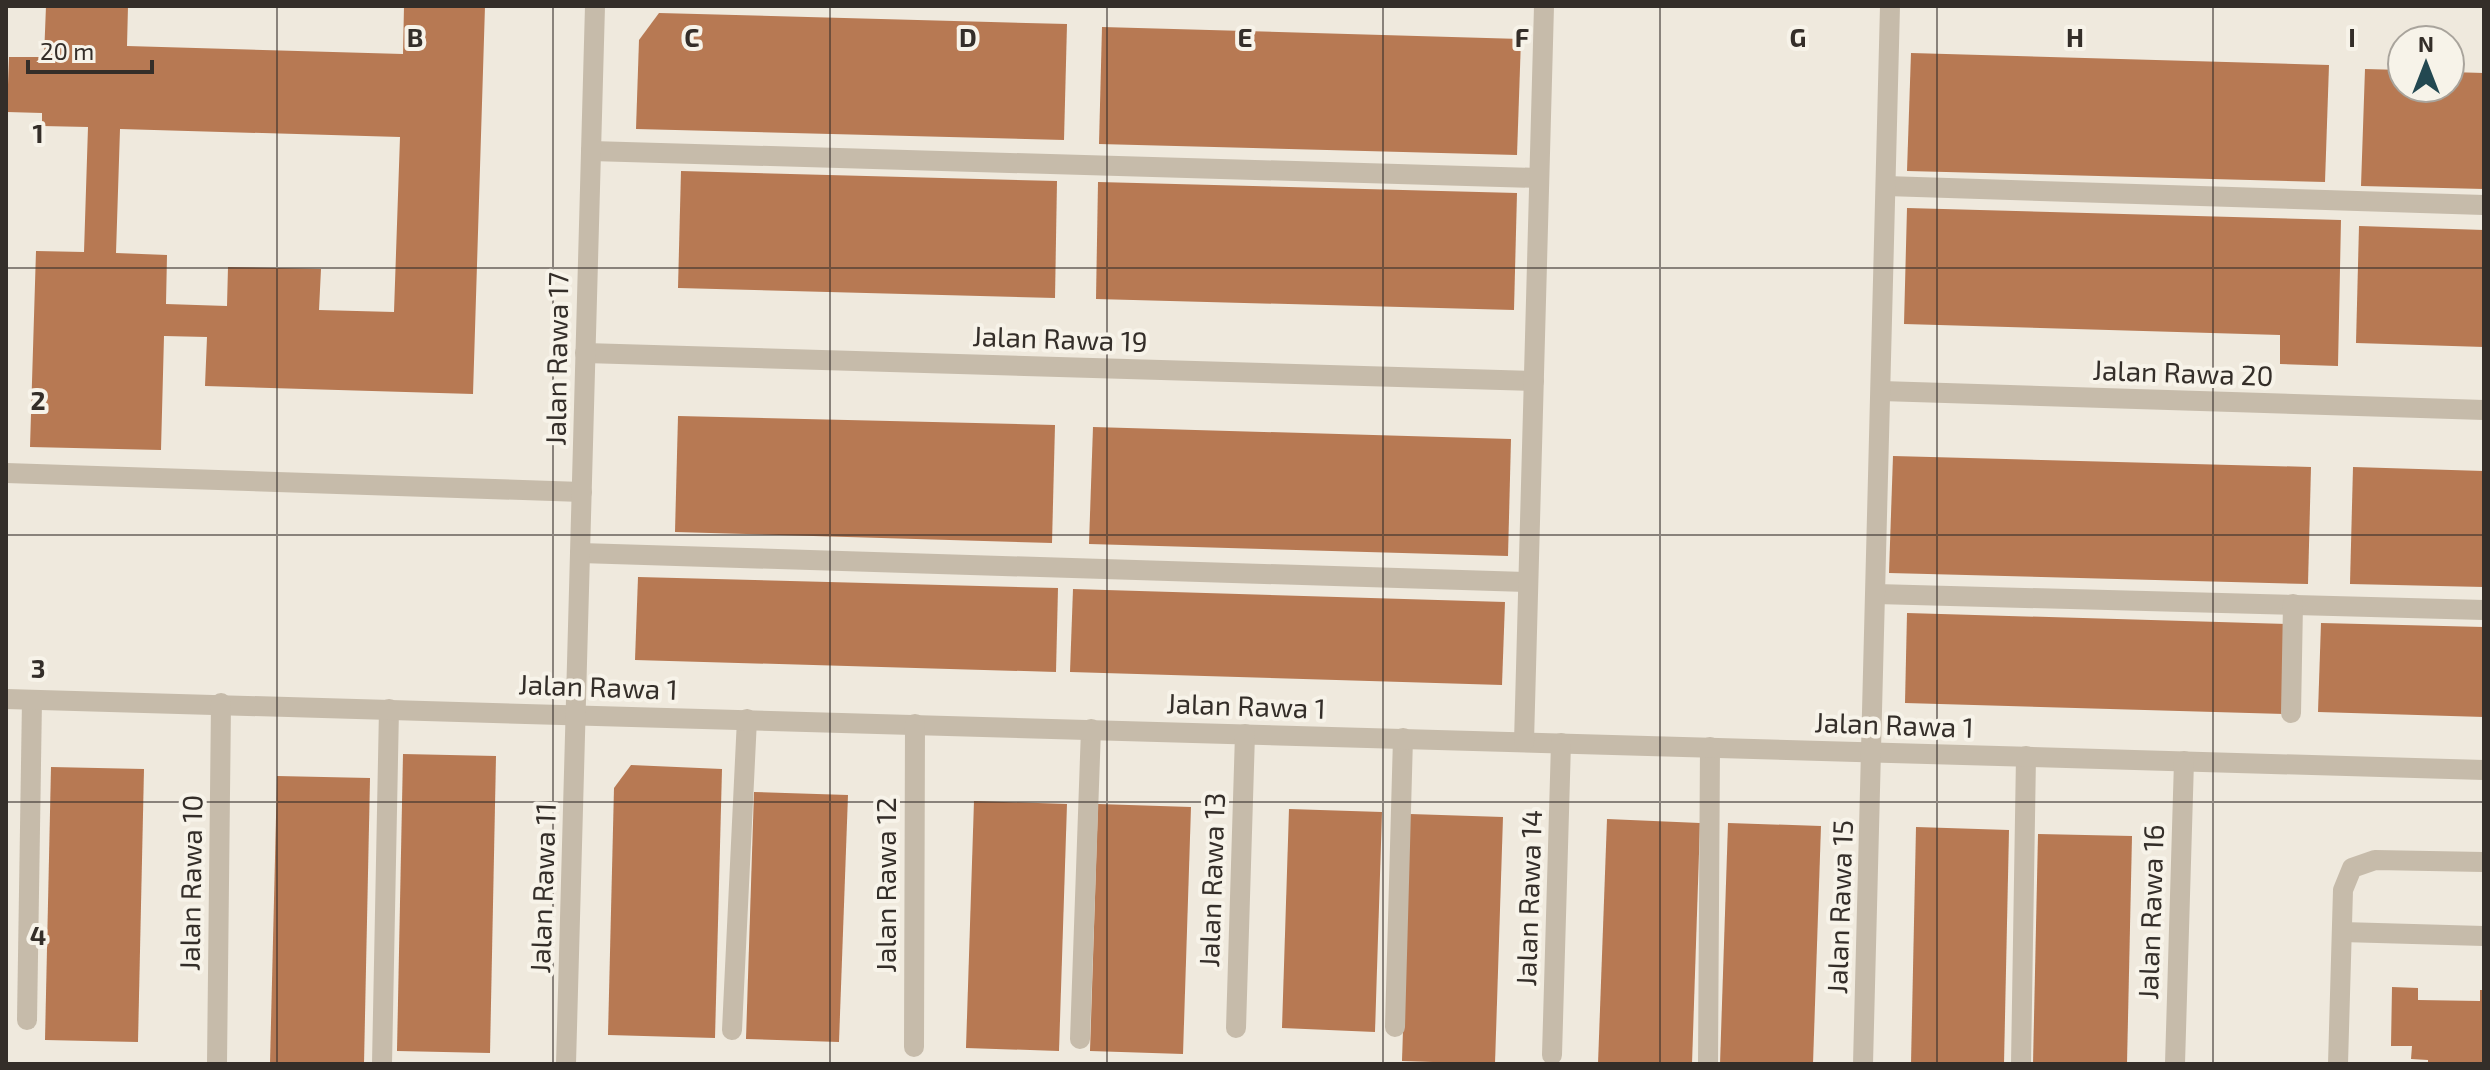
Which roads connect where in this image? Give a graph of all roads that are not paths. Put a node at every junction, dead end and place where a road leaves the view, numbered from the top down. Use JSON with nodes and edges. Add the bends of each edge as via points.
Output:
{"nodes":[{"id":1,"x":595,"y":6,"type":"edge"},
{"id":2,"x":1544,"y":6,"type":"edge"},
{"id":3,"x":1890,"y":6,"type":"edge"},
{"id":4,"x":591,"y":151,"type":"junction"},
{"id":5,"x":1539,"y":178,"type":"junction"},
{"id":6,"x":1886,"y":186,"type":"junction"},
{"id":7,"x":2484,"y":205,"type":"edge"},
{"id":8,"x":585,"y":353,"type":"junction"},
{"id":9,"x":1534,"y":381,"type":"junction"},
{"id":10,"x":1881,"y":391,"type":"junction"},
{"id":11,"x":2484,"y":410,"type":"edge"},
{"id":12,"x":6,"y":473,"type":"edge"},
{"id":13,"x":582,"y":492,"type":"junction"},
{"id":14,"x":580,"y":553,"type":"junction"},
{"id":15,"x":1528,"y":582,"type":"junction"},
{"id":16,"x":1876,"y":594,"type":"junction"},
{"id":17,"x":2293,"y":604,"type":"junction"},
{"id":18,"x":2484,"y":610,"type":"edge"},
{"id":19,"x":6,"y":699,"type":"edge"},
{"id":20,"x":32,"y":700,"type":"junction"},
{"id":21,"x":221,"y":703,"type":"junction"},
{"id":22,"x":389,"y":709,"type":"junction"},
{"id":23,"x":2291,"y":713,"type":"dead end"},
{"id":24,"x":575,"y":714,"type":"junction"},
{"id":25,"x":747,"y":719,"type":"junction"},
{"id":26,"x":915,"y":724,"type":"junction"},
{"id":27,"x":1091,"y":729,"type":"junction"},
{"id":28,"x":1245,"y":734,"type":"junction"},
{"id":29,"x":1403,"y":738,"type":"junction"},
{"id":30,"x":1524,"y":742,"type":"junction"},
{"id":31,"x":1561,"y":743,"type":"junction"},
{"id":32,"x":1710,"y":747,"type":"junction"},
{"id":33,"x":1872,"y":752,"type":"junction"},
{"id":34,"x":2026,"y":756,"type":"junction"},
{"id":35,"x":2184,"y":761,"type":"junction"},
{"id":36,"x":2484,"y":770,"type":"edge"},
{"id":37,"x":2484,"y":862,"type":"edge"},
{"id":38,"x":2342,"y":932,"type":"junction"},
{"id":39,"x":2484,"y":936,"type":"edge"},
{"id":40,"x":27,"y":1020,"type":"dead end"},
{"id":41,"x":1395,"y":1027,"type":"dead end"},
{"id":42,"x":1236,"y":1028,"type":"dead end"},
{"id":43,"x":732,"y":1030,"type":"dead end"},
{"id":44,"x":1080,"y":1039,"type":"dead end"},
{"id":45,"x":914,"y":1047,"type":"dead end"},
{"id":46,"x":1552,"y":1055,"type":"dead end"},
{"id":47,"x":217,"y":1064,"type":"edge"},
{"id":48,"x":382,"y":1064,"type":"edge"},
{"id":49,"x":566,"y":1064,"type":"edge"},
{"id":50,"x":1708,"y":1064,"type":"edge"},
{"id":51,"x":1863,"y":1064,"type":"edge"},
{"id":52,"x":2021,"y":1064,"type":"edge"},
{"id":53,"x":2175,"y":1064,"type":"edge"},
{"id":54,"x":2338,"y":1064,"type":"edge"}],
"edges":[{"from":1,"to":4,"type":"street","name":"Jalan Rawa 17"},
{"from":2,"to":5,"type":"street"},
{"from":3,"to":6,"type":"street","name":"Jalan Rawa 15"},
{"from":4,"to":5,"type":"street"},
{"from":4,"to":8,"type":"street","name":"Jalan Rawa 17"},
{"from":5,"to":9,"type":"street"},
{"from":6,"to":7,"type":"street"},
{"from":6,"to":10,"type":"street","name":"Jalan Rawa 15"},
{"from":8,"to":9,"type":"street","name":"Jalan Rawa 19"},
{"from":8,"to":13,"type":"street","name":"Jalan Rawa 17"},
{"from":9,"to":15,"type":"street"},
{"from":10,"to":11,"type":"street","name":"Jalan Rawa 20"},
{"from":10,"to":16,"type":"street","name":"Jalan Rawa 15"},
{"from":12,"to":13,"type":"street"},
{"from":13,"to":14,"type":"street","name":"Jalan Rawa 17"},
{"from":14,"to":15,"type":"street"},
{"from":14,"to":24,"type":"street","name":"Jalan Rawa 17"},
{"from":15,"to":30,"type":"street"},
{"from":16,"to":17,"type":"street"},
{"from":16,"to":33,"type":"street","name":"Jalan Rawa 15"},
{"from":17,"to":18,"type":"street"},
{"from":17,"to":23,"type":"street"},
{"from":19,"to":20,"type":"street","name":"Jalan Rawa 1"},
{"from":20,"to":21,"type":"street","name":"Jalan Rawa 1"},
{"from":20,"to":40,"type":"street"},
{"from":21,"to":22,"type":"street","name":"Jalan Rawa 1"},
{"from":21,"to":47,"type":"street","name":"Jalan Rawa 10"},
{"from":22,"to":24,"type":"street","name":"Jalan Rawa 1"},
{"from":22,"to":48,"type":"street"},
{"from":24,"to":25,"type":"street","name":"Jalan Rawa 1"},
{"from":24,"to":49,"type":"street","name":"Jalan Rawa 11"},
{"from":25,"to":26,"type":"street","name":"Jalan Rawa 1"},
{"from":25,"to":43,"type":"street"},
{"from":26,"to":27,"type":"street","name":"Jalan Rawa 1"},
{"from":26,"to":45,"type":"street","name":"Jalan Rawa 12"},
{"from":27,"to":28,"type":"street","name":"Jalan Rawa 1"},
{"from":27,"to":44,"type":"street"},
{"from":28,"to":29,"type":"street","name":"Jalan Rawa 1"},
{"from":28,"to":42,"type":"street","name":"Jalan Rawa 13"},
{"from":29,"to":30,"type":"street","name":"Jalan Rawa 1"},
{"from":29,"to":41,"type":"street"},
{"from":30,"to":31,"type":"street","name":"Jalan Rawa 1"},
{"from":31,"to":32,"type":"street","name":"Jalan Rawa 1"},
{"from":31,"to":46,"type":"street","name":"Jalan Rawa 14"},
{"from":32,"to":33,"type":"street","name":"Jalan Rawa 1"},
{"from":32,"to":50,"type":"street"},
{"from":33,"to":34,"type":"street","name":"Jalan Rawa 1"},
{"from":33,"to":51,"type":"street","name":"Jalan Rawa 15"},
{"from":34,"to":35,"type":"street","name":"Jalan Rawa 1"},
{"from":34,"to":52,"type":"street"},
{"from":35,"to":36,"type":"street","name":"Jalan Rawa 1"},
{"from":35,"to":53,"type":"street","name":"Jalan Rawa 16"},
{"from":37,"to":38,"type":"street","via":[[2363,862],[2345,879]]},
{"from":38,"to":39,"type":"street"},
{"from":38,"to":54,"type":"street"}]}
